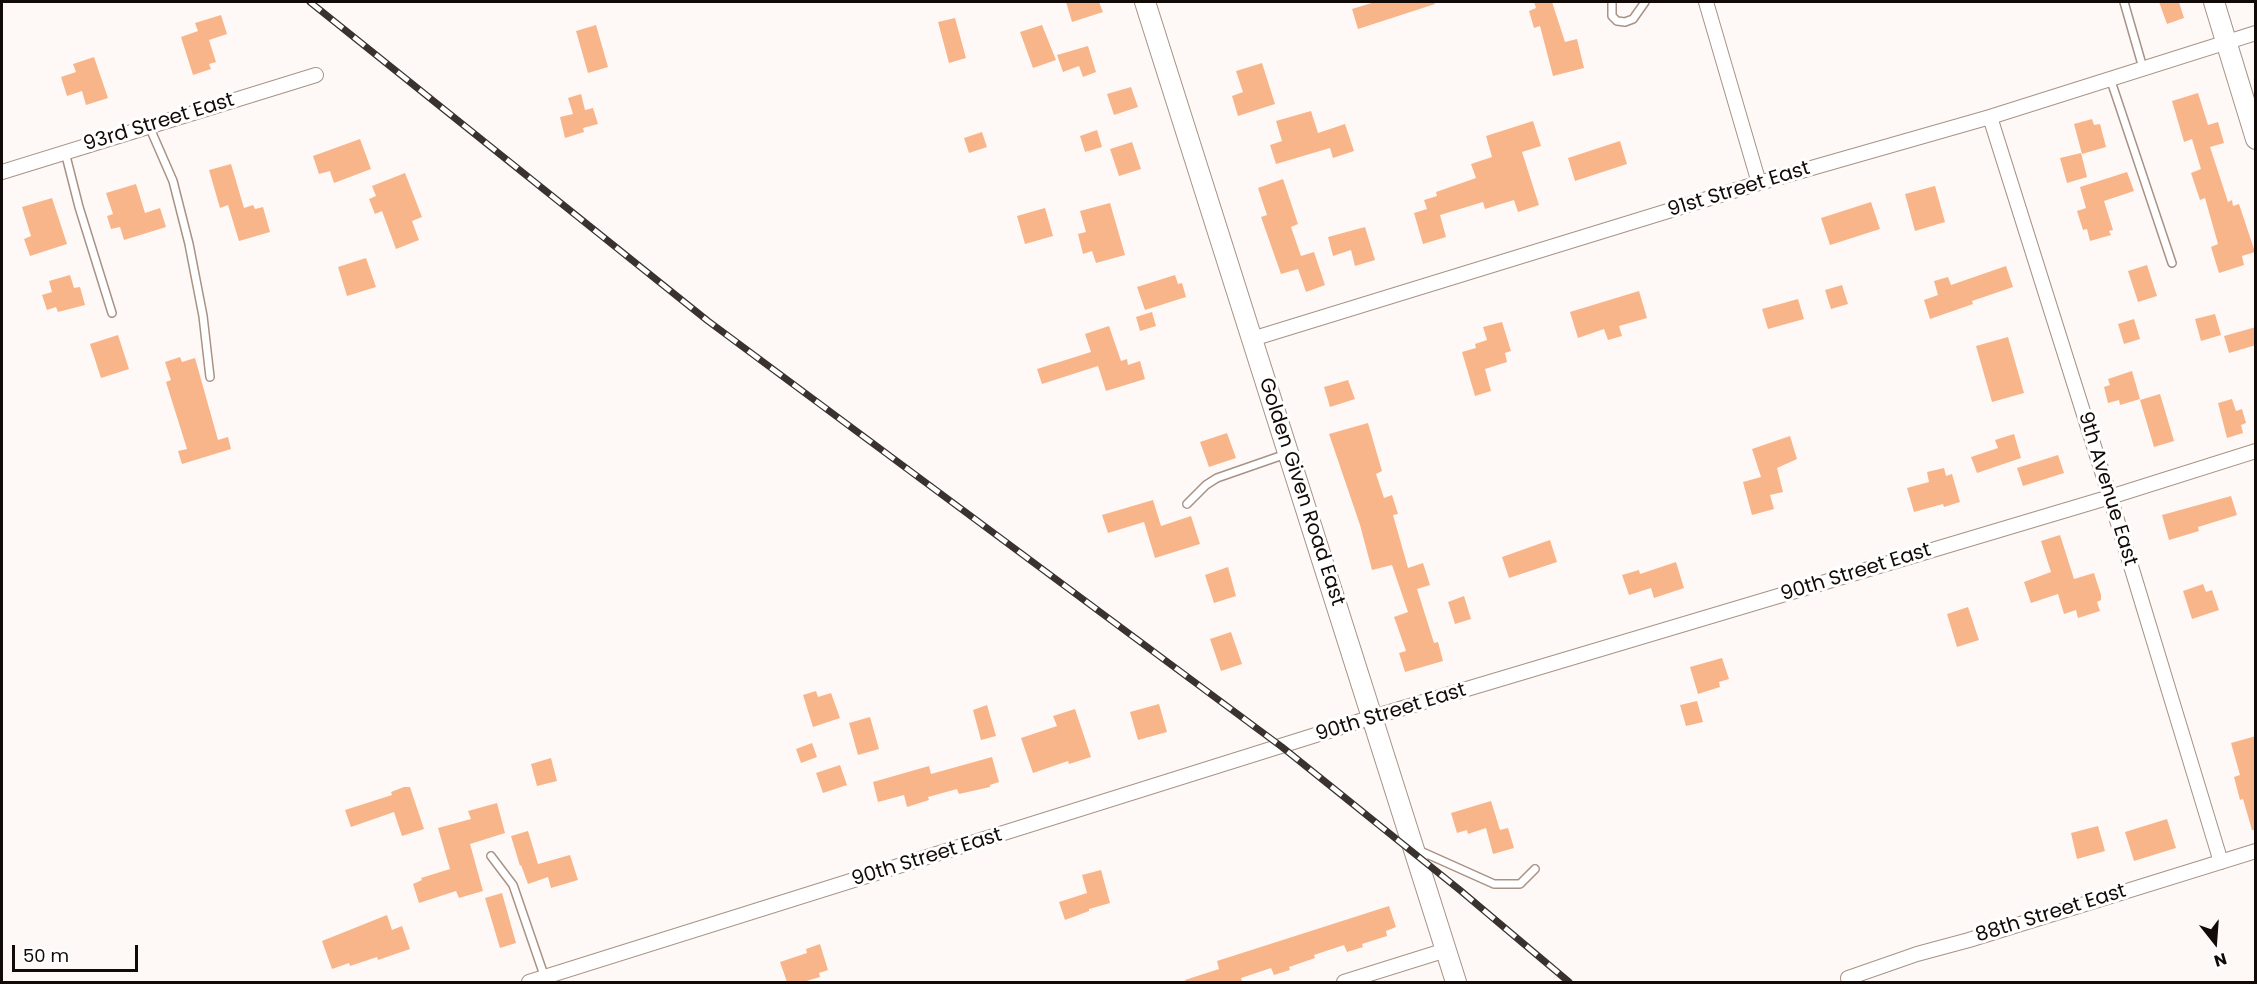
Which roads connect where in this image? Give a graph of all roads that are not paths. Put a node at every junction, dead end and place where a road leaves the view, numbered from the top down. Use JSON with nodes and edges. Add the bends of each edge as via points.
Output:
{"nodes":[{"id":1,"x":1145,"y":2,"type":"edge"},
{"id":2,"x":1612,"y":2,"type":"edge"},
{"id":3,"x":1645,"y":2,"type":"edge"},
{"id":4,"x":1706,"y":2,"type":"edge"},
{"id":5,"x":2124,"y":2,"type":"edge"},
{"id":6,"x":2214,"y":2,"type":"edge"},
{"id":7,"x":2256,"y":33,"type":"edge"},
{"id":8,"x":2226,"y":42,"type":"junction"},
{"id":9,"x":2143,"y":68,"type":"junction"},
{"id":10,"x":316,"y":75,"type":"dead end"},
{"id":11,"x":2110,"y":78,"type":"junction"},
{"id":12,"x":1990,"y":117,"type":"junction"},
{"id":13,"x":149,"y":126,"type":"junction"},
{"id":14,"x":2256,"y":139,"type":"edge"},
{"id":15,"x":65,"y":152,"type":"junction"},
{"id":16,"x":2,"y":172,"type":"edge"},
{"id":17,"x":1759,"y":183,"type":"junction"},
{"id":18,"x":2172,"y":263,"type":"dead end"},
{"id":19,"x":112,"y":313,"type":"dead end"},
{"id":20,"x":1252,"y":339,"type":"junction"},
{"id":21,"x":210,"y":377,"type":"dead end"},
{"id":22,"x":2256,"y":451,"type":"edge"},
{"id":23,"x":1288,"y":453,"type":"junction"},
{"id":24,"x":2110,"y":497,"type":"junction"},
{"id":25,"x":1187,"y":504,"type":"dead end"},
{"id":26,"x":1372,"y":717,"type":"junction"},
{"id":27,"x":1414,"y":848,"type":"junction"},
{"id":28,"x":2256,"y":852,"type":"edge"},
{"id":29,"x":491,"y":856,"type":"dead end"},
{"id":30,"x":2222,"y":862,"type":"junction"},
{"id":31,"x":1535,"y":869,"type":"dead end"},
{"id":32,"x":1446,"y":950,"type":"junction"},
{"id":33,"x":544,"y":978,"type":"junction"},
{"id":34,"x":1848,"y":978,"type":"dead end"},
{"id":35,"x":529,"y":982,"type":"edge"},
{"id":36,"x":1344,"y":982,"type":"edge"},
{"id":37,"x":1456,"y":982,"type":"edge"}],
"edges":[{"from":1,"to":20,"type":"street","name":"Golden Given Road East"},
{"from":2,"to":3,"type":"lane","via":[[1612,16],[1625,22]]},
{"from":4,"to":17,"type":"street"},
{"from":5,"to":9,"type":"lane"},
{"from":6,"to":8,"type":"street"},
{"from":7,"to":8,"type":"street","name":"91st Street East"},
{"from":8,"to":9,"type":"street","name":"91st Street East"},
{"from":8,"to":14,"type":"street"},
{"from":9,"to":11,"type":"street","name":"91st Street East"},
{"from":10,"to":13,"type":"street","name":"93rd Street East"},
{"from":11,"to":12,"type":"street","name":"91st Street East"},
{"from":11,"to":18,"type":"lane"},
{"from":12,"to":17,"type":"street","name":"91st Street East"},
{"from":12,"to":24,"type":"street","name":"9th Avenue East"},
{"from":13,"to":15,"type":"street","name":"93rd Street East"},
{"from":13,"to":21,"type":"lane","via":[[173,181],[189,244]]},
{"from":15,"to":16,"type":"street","name":"93rd Street East"},
{"from":15,"to":19,"type":"lane"},
{"from":17,"to":20,"type":"street","name":"91st Street East"},
{"from":20,"to":23,"type":"street","name":"Golden Given Road East"},
{"from":22,"to":24,"type":"street","name":"90th Street East"},
{"from":23,"to":25,"type":"lane","via":[[1217,478]]},
{"from":23,"to":26,"type":"street","name":"Golden Given Road East"},
{"from":24,"to":26,"type":"street","name":"90th Street East"},
{"from":24,"to":30,"type":"street","name":"9th Avenue East"},
{"from":26,"to":27,"type":"street","name":"Golden Given Road East"},
{"from":26,"to":33,"type":"street","name":"90th Street East"},
{"from":27,"to":31,"type":"lane","via":[[1494,884],[1520,884]]},
{"from":27,"to":32,"type":"street","name":"Golden Given Road East"},
{"from":28,"to":30,"type":"street","name":"88th Street East"},
{"from":29,"to":33,"type":"lane","via":[[513,885]]},
{"from":30,"to":34,"type":"street","name":"88th Street East"},
{"from":32,"to":36,"type":"street"},
{"from":32,"to":37,"type":"street","name":"Golden Given Road East"},
{"from":33,"to":35,"type":"street","name":"90th Street East"}]}
